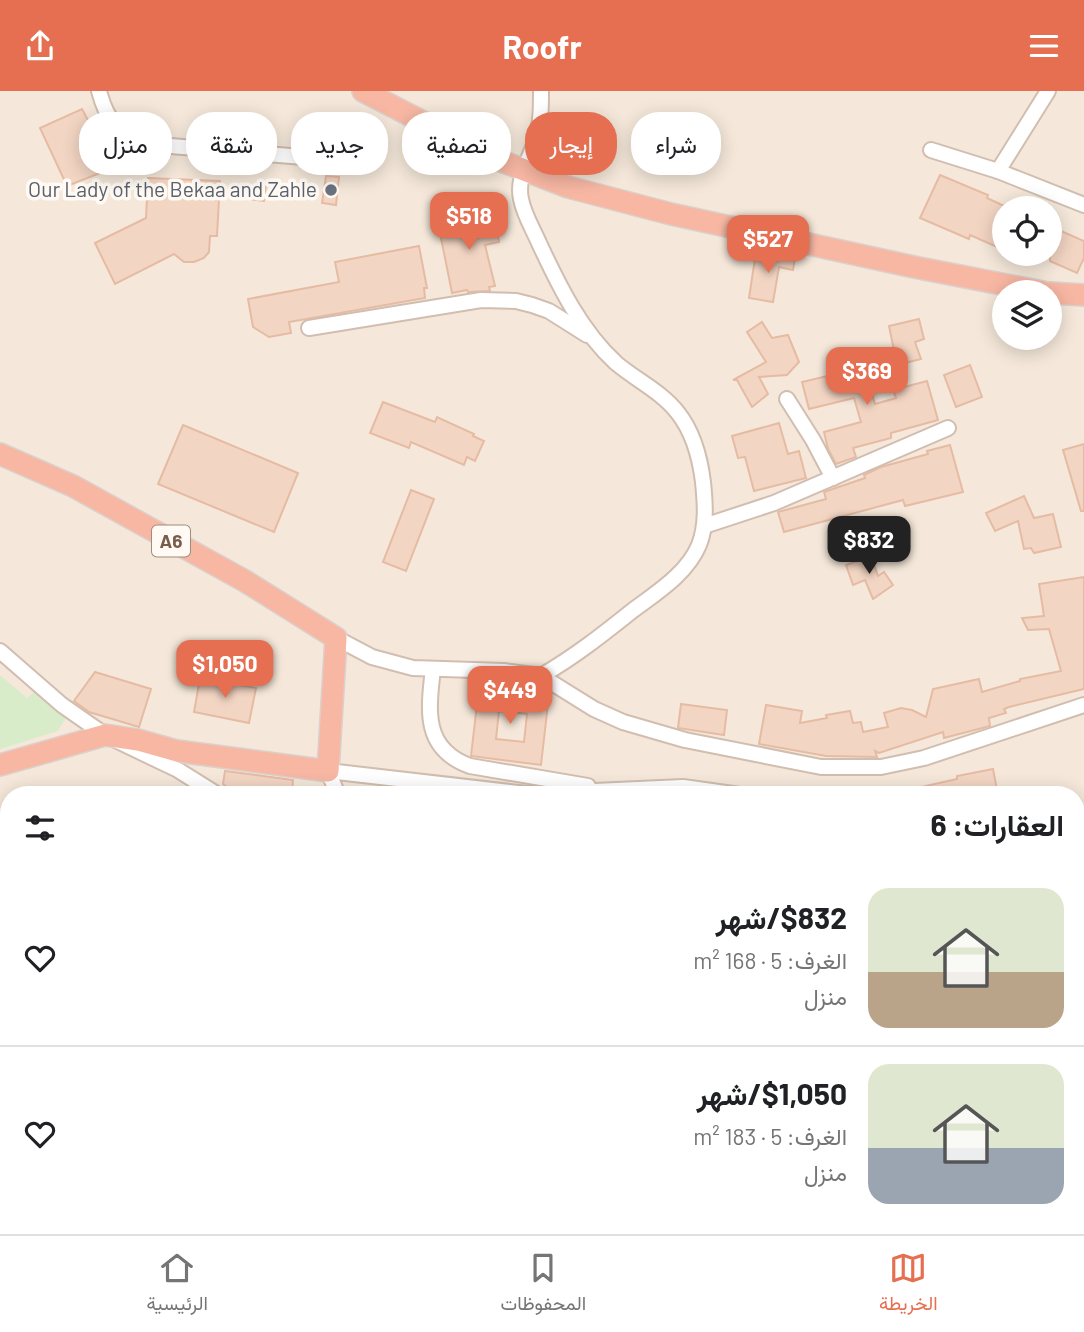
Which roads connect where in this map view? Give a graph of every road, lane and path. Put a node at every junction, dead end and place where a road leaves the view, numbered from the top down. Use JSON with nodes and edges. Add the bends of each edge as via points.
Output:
{"nodes":[{"id":1,"x":99,"y":91,"type":"edge"},
{"id":2,"x":363,"y":91,"type":"edge"},
{"id":3,"x":541,"y":91,"type":"edge"},
{"id":4,"x":1048,"y":91,"type":"edge"},
{"id":5,"x":932,"y":150,"type":"dead end"},
{"id":6,"x":291,"y":156,"type":"edge"},
{"id":7,"x":523,"y":171,"type":"junction"},
{"id":8,"x":998,"y":171,"type":"junction"},
{"id":9,"x":1082,"y":199,"type":"edge"},
{"id":10,"x":992,"y":282,"type":"edge"},
{"id":11,"x":1062,"y":294,"type":"edge"},
{"id":12,"x":1084,"y":295,"type":"edge"},
{"id":13,"x":309,"y":328,"type":"dead end"},
{"id":14,"x":591,"y":337,"type":"junction"},
{"id":15,"x":787,"y":399,"type":"dead end"},
{"id":16,"x":948,"y":428,"type":"dead end"},
{"id":17,"x":0,"y":454,"type":"edge"},
{"id":18,"x":833,"y":478,"type":"junction"},
{"id":19,"x":704,"y":526,"type":"junction"},
{"id":20,"x":336,"y":638,"type":"junction"},
{"id":21,"x":0,"y":651,"type":"edge"},
{"id":22,"x":432,"y":669,"type":"junction"},
{"id":23,"x":541,"y":676,"type":"junction"},
{"id":24,"x":1084,"y":705,"type":"edge"},
{"id":25,"x":104,"y":735,"type":"junction"},
{"id":26,"x":0,"y":765,"type":"edge"},
{"id":27,"x":328,"y":771,"type":"junction"},
{"id":28,"x":204,"y":786,"type":"edge"},
{"id":29,"x":334,"y":786,"type":"edge"},
{"id":30,"x":458,"y":786,"type":"edge"},
{"id":31,"x":585,"y":786,"type":"edge"}],
"edges":[{"from":1,"to":6,"type":"street","via":[[112,123],[146,144]]},
{"from":2,"to":7,"type":"highway"},
{"from":3,"to":7,"type":"street","via":[[537,135]]},
{"from":4,"to":8,"type":"street"},
{"from":5,"to":8,"type":"street"},
{"from":7,"to":10,"type":"highway","via":[[660,211]]},
{"from":7,"to":14,"type":"street","via":[[520,198],[527,217],[555,277]]},
{"from":8,"to":9,"type":"street"},
{"from":11,"to":12,"type":"highway"},
{"from":13,"to":14,"type":"street","via":[[481,300],[532,305]]},
{"from":14,"to":19,"type":"street","via":[[630,375],[677,410],[688,426],[702,476]]},
{"from":15,"to":18,"type":"street"},
{"from":16,"to":18,"type":"street"},
{"from":17,"to":20,"type":"highway","number":"A6","via":[[73,486],[245,581]]},
{"from":18,"to":19,"type":"street"},
{"from":19,"to":23,"type":"street","via":[[699,545],[670,582],[591,644]]},
{"from":20,"to":22,"type":"street","via":[[392,664]]},
{"from":20,"to":27,"type":"highway"},
{"from":21,"to":25,"type":"street"},
{"from":22,"to":23,"type":"street"},
{"from":22,"to":31,"type":"street","via":[[429,715],[435,738],[454,761]]},
{"from":23,"to":24,"type":"street","via":[[623,722],[685,740],[821,767],[881,767],[924,758]]},
{"from":25,"to":26,"type":"highway"},
{"from":25,"to":27,"type":"highway","via":[[177,751]]},
{"from":25,"to":28,"type":"street"},
{"from":27,"to":29,"type":"street"},
{"from":27,"to":30,"type":"street"}]}
